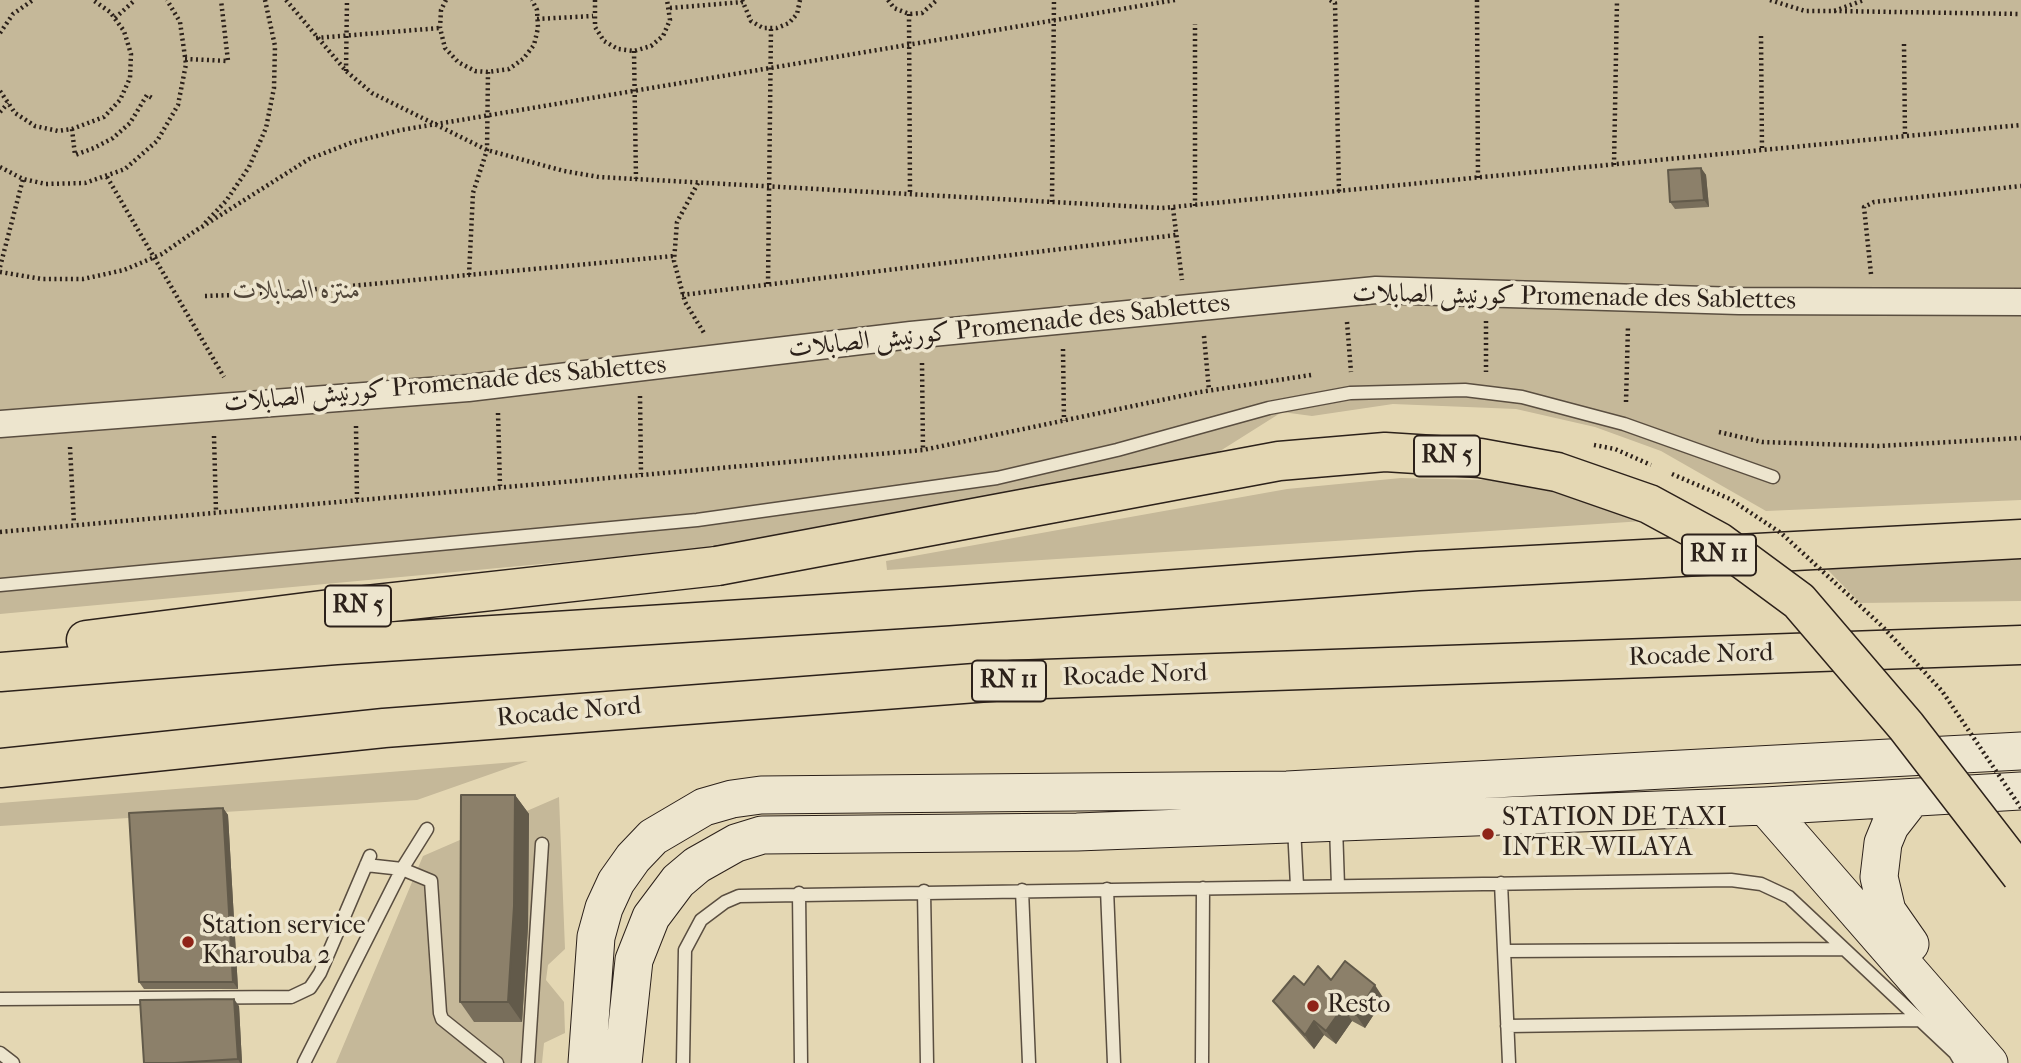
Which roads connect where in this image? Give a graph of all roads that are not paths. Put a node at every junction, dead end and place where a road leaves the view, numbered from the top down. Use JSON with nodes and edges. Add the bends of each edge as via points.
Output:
{"nodes":[{"id":1,"x":2021,"y":302,"type":"edge"},
{"id":2,"x":0,"y":424,"type":"edge"},
{"id":3,"x":1773,"y":477,"type":"dead end"},
{"id":4,"x":2021,"y":539,"type":"edge"},
{"id":5,"x":0,"y":585,"type":"edge"},
{"id":6,"x":2021,"y":645,"type":"edge"},
{"id":7,"x":0,"y":652,"type":"edge"},
{"id":8,"x":0,"y":672,"type":"edge"},
{"id":9,"x":2021,"y":751,"type":"edge"},
{"id":10,"x":0,"y":768,"type":"edge"},
{"id":11,"x":2021,"y":791,"type":"edge"},
{"id":12,"x":1911,"y":799,"type":"junction"},
{"id":13,"x":1765,"y":806,"type":"junction"},
{"id":14,"x":1294,"y":822,"type":"junction"},
{"id":15,"x":1336,"y":822,"type":"junction"},
{"id":16,"x":427,"y":829,"type":"dead end"},
{"id":17,"x":542,"y":844,"type":"dead end"},
{"id":18,"x":402,"y":869,"type":"junction"},
{"id":19,"x":2021,"y":875,"type":"edge"},
{"id":20,"x":1501,"y":883,"type":"junction"},
{"id":21,"x":1297,"y":886,"type":"junction"},
{"id":22,"x":1338,"y":886,"type":"junction"},
{"id":23,"x":1203,"y":888,"type":"junction"},
{"id":24,"x":1107,"y":889,"type":"junction"},
{"id":25,"x":1021,"y":890,"type":"junction"},
{"id":26,"x":924,"y":891,"type":"junction"},
{"id":27,"x":799,"y":893,"type":"junction"},
{"id":28,"x":1844,"y":949,"type":"junction"},
{"id":29,"x":1504,"y":951,"type":"junction"},
{"id":30,"x":0,"y":999,"type":"edge"},
{"id":31,"x":1920,"y":1020,"type":"junction"},
{"id":32,"x":1507,"y":1026,"type":"junction"},
{"id":33,"x":0,"y":1053,"type":"edge"},
{"id":34,"x":13,"y":1063,"type":"edge"},
{"id":35,"x":304,"y":1063,"type":"edge"},
{"id":36,"x":497,"y":1063,"type":"edge"},
{"id":37,"x":528,"y":1063,"type":"edge"},
{"id":38,"x":587,"y":1063,"type":"edge"},
{"id":39,"x":623,"y":1063,"type":"edge"},
{"id":40,"x":683,"y":1063,"type":"edge"},
{"id":41,"x":801,"y":1063,"type":"edge"},
{"id":42,"x":927,"y":1063,"type":"edge"},
{"id":43,"x":1029,"y":1063,"type":"edge"},
{"id":44,"x":1114,"y":1063,"type":"edge"},
{"id":45,"x":1202,"y":1063,"type":"edge"},
{"id":46,"x":1509,"y":1063,"type":"edge"},
{"id":47,"x":1961,"y":1063,"type":"edge"},
{"id":48,"x":1989,"y":1063,"type":"edge"},
{"id":49,"x":2010,"y":1063,"type":"edge"}],
"edges":[{"from":1,"to":2,"type":"street","name":"كورنيش الصابلات Promenade des Sablettes","via":[[1388,290],[921,334],[497,385]]},
{"from":3,"to":5,"type":"lane","via":[[1624,424],[1522,397],[1465,390],[1350,393],[1269,408],[997,478],[697,520]]},
{"from":4,"to":8,"type":"highway","number":"RN 11","via":[[1418,571]]},
{"from":6,"to":10,"type":"highway","name":"Rocade Nord","number":"RN 11","via":[[1015,680],[384,728]]},
{"from":7,"to":19,"type":"highway","number":"RN 5","bridge":true,"via":[[717,566],[1279,461],[1385,452],[1480,458],[1557,472],[1649,504],[1719,542],[1799,601],[1906,726]]},
{"from":9,"to":38,"type":"street","via":[[1287,790],[761,795],[732,799],[704,807],[661,831],[616,882],[596,937]]},
{"from":11,"to":12,"type":"street"},
{"from":12,"to":13,"type":"street"},
{"from":12,"to":49,"type":"street","via":[[1883,842],[1879,877],[1887,911]]},
{"from":13,"to":15,"type":"street"},
{"from":13,"to":48,"type":"street"},
{"from":14,"to":15,"type":"street"},
{"from":14,"to":21,"type":"lane"},
{"from":14,"to":39,"type":"street","via":[[1077,832],[762,835],[736,843],[687,873],[651,917],[634,960]]},
{"from":15,"to":22,"type":"lane"},
{"from":16,"to":18,"type":"lane"},
{"from":17,"to":37,"type":"lane"},
{"from":18,"to":30,"type":"lane","via":[[368,860],[320,973],[310,988],[291,997]]},
{"from":18,"to":35,"type":"lane"},
{"from":18,"to":36,"type":"lane","via":[[425,877],[434,888],[442,1019]]},
{"from":20,"to":22,"type":"lane"},
{"from":20,"to":28,"type":"lane","via":[[1746,881],[1789,897]]},
{"from":20,"to":29,"type":"lane"},
{"from":21,"to":22,"type":"lane"},
{"from":21,"to":23,"type":"lane"},
{"from":23,"to":24,"type":"lane"},
{"from":23,"to":45,"type":"lane"},
{"from":24,"to":25,"type":"lane"},
{"from":24,"to":44,"type":"lane"},
{"from":25,"to":26,"type":"lane"},
{"from":25,"to":43,"type":"lane"},
{"from":26,"to":27,"type":"lane"},
{"from":26,"to":42,"type":"lane"},
{"from":27,"to":40,"type":"lane","via":[[739,896],[712,910],[696,927],[683,966]]},
{"from":27,"to":41,"type":"lane"},
{"from":28,"to":29,"type":"lane"},
{"from":28,"to":31,"type":"lane"},
{"from":29,"to":32,"type":"lane"},
{"from":31,"to":32,"type":"lane"},
{"from":31,"to":47,"type":"lane"},
{"from":32,"to":46,"type":"lane"},
{"from":33,"to":34,"type":"lane"}]}
